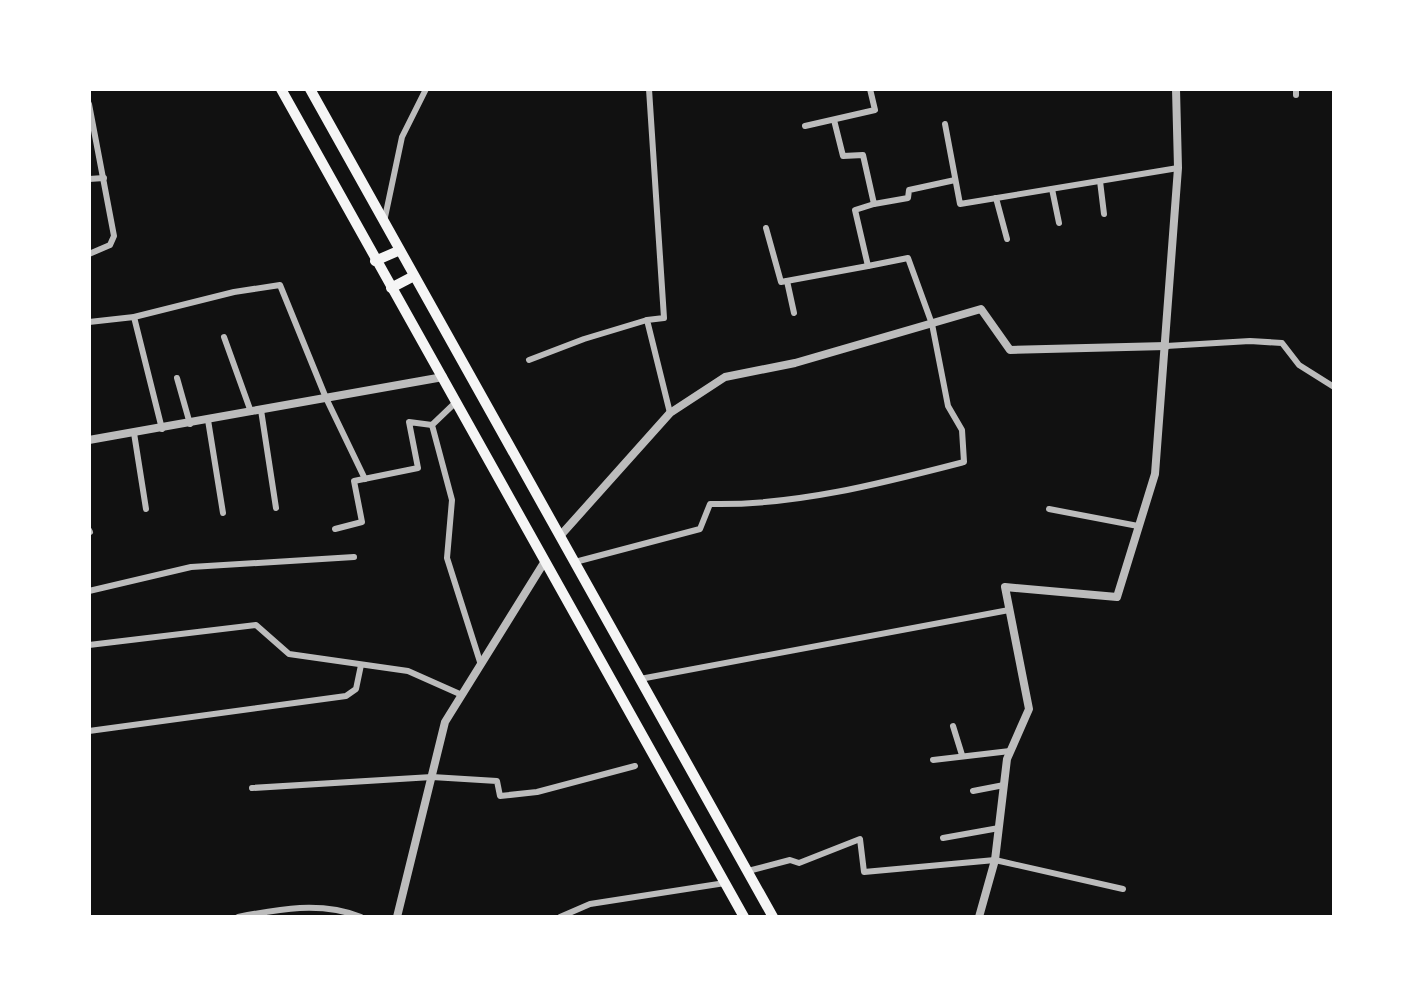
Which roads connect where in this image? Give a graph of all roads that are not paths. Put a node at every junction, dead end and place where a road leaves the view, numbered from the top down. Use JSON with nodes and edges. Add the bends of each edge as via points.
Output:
{"nodes":[{"id":1,"x":281,"y":89,"type":"edge"},
{"id":2,"x":310,"y":89,"type":"edge"},
{"id":3,"x":426,"y":89,"type":"edge"},
{"id":4,"x":649,"y":89,"type":"edge"},
{"id":5,"x":870,"y":89,"type":"edge"},
{"id":6,"x":1176,"y":89,"type":"edge"},
{"id":7,"x":89,"y":104,"type":"edge"},
{"id":8,"x":834,"y":120,"type":"junction"},
{"id":9,"x":945,"y":124,"type":"dead end"},
{"id":10,"x":805,"y":126,"type":"dead end"},
{"id":11,"x":1178,"y":168,"type":"junction"},
{"id":12,"x":104,"y":178,"type":"junction"},
{"id":13,"x":89,"y":180,"type":"edge"},
{"id":14,"x":955,"y":180,"type":"junction"},
{"id":15,"x":1100,"y":181,"type":"junction"},
{"id":16,"x":1052,"y":189,"type":"junction"},
{"id":17,"x":996,"y":198,"type":"junction"},
{"id":18,"x":874,"y":204,"type":"junction"},
{"id":19,"x":1104,"y":214,"type":"dead end"},
{"id":20,"x":1059,"y":223,"type":"dead end"},
{"id":21,"x":384,"y":224,"type":"junction"},
{"id":22,"x":766,"y":228,"type":"dead end"},
{"id":23,"x":1007,"y":239,"type":"dead end"},
{"id":24,"x":398,"y":250,"type":"junction"},
{"id":25,"x":89,"y":254,"type":"edge"},
{"id":26,"x":375,"y":261,"type":"junction"},
{"id":27,"x":868,"y":266,"type":"junction"},
{"id":28,"x":412,"y":276,"type":"junction"},
{"id":29,"x":787,"y":281,"type":"junction"},
{"id":30,"x":391,"y":288,"type":"junction"},
{"id":31,"x":794,"y":313,"type":"dead end"},
{"id":32,"x":134,"y":317,"type":"junction"},
{"id":33,"x":647,"y":320,"type":"junction"},
{"id":34,"x":89,"y":322,"type":"edge"},
{"id":35,"x":932,"y":324,"type":"junction"},
{"id":36,"x":223,"y":337,"type":"dead end"},
{"id":37,"x":1166,"y":346,"type":"junction"},
{"id":38,"x":529,"y":360,"type":"dead end"},
{"id":39,"x":443,"y":377,"type":"junction"},
{"id":40,"x":177,"y":378,"type":"dead end"},
{"id":41,"x":1334,"y":387,"type":"edge"},
{"id":42,"x":326,"y":398,"type":"junction"},
{"id":43,"x":457,"y":402,"type":"junction"},
{"id":44,"x":256,"y":411,"type":"junction"},
{"id":45,"x":670,"y":413,"type":"junction"},
{"id":46,"x":208,"y":420,"type":"junction"},
{"id":47,"x":190,"y":424,"type":"junction"},
{"id":48,"x":432,"y":425,"type":"junction"},
{"id":49,"x":162,"y":429,"type":"junction"},
{"id":50,"x":134,"y":433,"type":"junction"},
{"id":51,"x":89,"y":440,"type":"edge"},
{"id":52,"x":365,"y":479,"type":"junction"},
{"id":53,"x":276,"y":508,"type":"dead end"},
{"id":54,"x":146,"y":509,"type":"dead end"},
{"id":55,"x":1049,"y":509,"type":"dead end"},
{"id":56,"x":223,"y":513,"type":"dead end"},
{"id":57,"x":1138,"y":526,"type":"junction"},
{"id":58,"x":335,"y":529,"type":"dead end"},
{"id":59,"x":560,"y":537,"type":"junction"},
{"id":60,"x":354,"y":557,"type":"dead end"},
{"id":61,"x":545,"y":561,"type":"junction"},
{"id":62,"x":575,"y":562,"type":"junction"},
{"id":63,"x":89,"y":591,"type":"edge"},
{"id":64,"x":1009,"y":610,"type":"junction"},
{"id":65,"x":89,"y":645,"type":"edge"},
{"id":66,"x":361,"y":664,"type":"junction"},
{"id":67,"x":481,"y":665,"type":"junction"},
{"id":68,"x":640,"y":680,"type":"junction"},
{"id":69,"x":462,"y":695,"type":"junction"},
{"id":70,"x":953,"y":726,"type":"dead end"},
{"id":71,"x":89,"y":731,"type":"edge"},
{"id":72,"x":1010,"y":751,"type":"junction"},
{"id":73,"x":962,"y":755,"type":"junction"},
{"id":74,"x":933,"y":760,"type":"dead end"},
{"id":75,"x":635,"y":766,"type":"dead end"},
{"id":76,"x":432,"y":777,"type":"junction"},
{"id":77,"x":1004,"y":785,"type":"junction"},
{"id":78,"x":252,"y":788,"type":"dead end"},
{"id":79,"x":973,"y":791,"type":"dead end"},
{"id":80,"x":999,"y":828,"type":"junction"},
{"id":81,"x":943,"y":838,"type":"dead end"},
{"id":82,"x":995,"y":860,"type":"junction"},
{"id":83,"x":748,"y":871,"type":"junction"},
{"id":84,"x":724,"y":883,"type":"junction"},
{"id":85,"x":1123,"y":889,"type":"dead end"},
{"id":86,"x":238,"y":917,"type":"edge"},
{"id":87,"x":361,"y":917,"type":"edge"},
{"id":88,"x":397,"y":917,"type":"edge"},
{"id":89,"x":560,"y":917,"type":"edge"},
{"id":90,"x":744,"y":917,"type":"edge"},
{"id":91,"x":773,"y":917,"type":"edge"},
{"id":92,"x":979,"y":917,"type":"edge"}],
"edges":[{"from":1,"to":26,"type":"main road"},
{"from":2,"to":21,"type":"main road"},
{"from":3,"to":21,"type":"street","via":[[402,137]]},
{"from":4,"to":33,"type":"street","via":[[664,318]]},
{"from":5,"to":8,"type":"street","via":[[875,110]]},
{"from":6,"to":11,"type":"street"},
{"from":7,"to":12,"type":"street"},
{"from":8,"to":10,"type":"street"},
{"from":8,"to":18,"type":"street","via":[[843,156],[863,155]]},
{"from":9,"to":14,"type":"street"},
{"from":11,"to":15,"type":"street"},
{"from":11,"to":37,"type":"street"},
{"from":12,"to":13,"type":"street"},
{"from":12,"to":25,"type":"street","via":[[114,236],[110,245]]},
{"from":14,"to":17,"type":"street","via":[[960,204]]},
{"from":14,"to":18,"type":"street","via":[[909,190],[908,198]]},
{"from":15,"to":16,"type":"street"},
{"from":15,"to":19,"type":"street"},
{"from":16,"to":17,"type":"street"},
{"from":16,"to":20,"type":"street"},
{"from":17,"to":23,"type":"street"},
{"from":18,"to":27,"type":"street","via":[[855,209]]},
{"from":21,"to":24,"type":"main road"},
{"from":22,"to":29,"type":"street","via":[[781,282]]},
{"from":24,"to":26,"type":"main road"},
{"from":24,"to":28,"type":"main road"},
{"from":26,"to":30,"type":"main road"},
{"from":27,"to":29,"type":"street"},
{"from":27,"to":35,"type":"street","via":[[908,258]]},
{"from":28,"to":30,"type":"main road"},
{"from":28,"to":59,"type":"main road"},
{"from":29,"to":31,"type":"street"},
{"from":30,"to":39,"type":"main road"},
{"from":32,"to":34,"type":"street"},
{"from":32,"to":42,"type":"street","via":[[280,285]]},
{"from":32,"to":49,"type":"street"},
{"from":33,"to":38,"type":"street"},
{"from":33,"to":45,"type":"street"},
{"from":35,"to":37,"type":"street","via":[[981,309],[1010,350]]},
{"from":35,"to":45,"type":"street","via":[[795,363],[724,377]]},
{"from":35,"to":62,"type":"street","via":[[948,406],[962,430],[964,462],[798,497],[710,504],[700,529]]},
{"from":36,"to":44,"type":"street"},
{"from":37,"to":41,"type":"street","via":[[1282,343],[1299,365]]},
{"from":37,"to":57,"type":"street","via":[[1155,474]]},
{"from":39,"to":42,"type":"street"},
{"from":39,"to":43,"type":"main road"},
{"from":40,"to":47,"type":"street"},
{"from":42,"to":44,"type":"street"},
{"from":42,"to":52,"type":"street"},
{"from":43,"to":48,"type":"street"},
{"from":43,"to":61,"type":"main road"},
{"from":44,"to":46,"type":"street"},
{"from":44,"to":53,"type":"street"},
{"from":45,"to":59,"type":"street"},
{"from":46,"to":47,"type":"street"},
{"from":46,"to":56,"type":"street"},
{"from":47,"to":49,"type":"street"},
{"from":48,"to":52,"type":"street","via":[[409,422],[418,468]]},
{"from":48,"to":67,"type":"street","via":[[452,500],[447,558]]},
{"from":49,"to":50,"type":"street"},
{"from":50,"to":51,"type":"street"},
{"from":50,"to":54,"type":"street"},
{"from":52,"to":58,"type":"street","via":[[354,481],[362,522]]},
{"from":55,"to":57,"type":"street"},
{"from":57,"to":64,"type":"street","via":[[1117,597],[1005,587]]},
{"from":59,"to":62,"type":"main road"},
{"from":60,"to":63,"type":"street","via":[[191,567]]},
{"from":61,"to":67,"type":"street"},
{"from":61,"to":84,"type":"main road"},
{"from":62,"to":68,"type":"main road"},
{"from":64,"to":68,"type":"street"},
{"from":64,"to":72,"type":"street","via":[[1029,709]]},
{"from":65,"to":66,"type":"street","via":[[256,625],[289,654]]},
{"from":66,"to":69,"type":"street","via":[[408,671]]},
{"from":66,"to":71,"type":"street","via":[[356,689],[346,696]]},
{"from":67,"to":69,"type":"street"},
{"from":68,"to":83,"type":"main road"},
{"from":69,"to":76,"type":"street","via":[[445,722]]},
{"from":70,"to":73,"type":"street"},
{"from":72,"to":73,"type":"street"},
{"from":72,"to":77,"type":"street"},
{"from":73,"to":74,"type":"street"},
{"from":75,"to":76,"type":"street","via":[[537,792],[500,796],[497,781]]},
{"from":76,"to":78,"type":"street"},
{"from":76,"to":88,"type":"street"},
{"from":77,"to":79,"type":"street"},
{"from":77,"to":80,"type":"street"},
{"from":80,"to":81,"type":"street"},
{"from":80,"to":82,"type":"street"},
{"from":82,"to":83,"type":"street","via":[[864,872],[860,839],[799,863],[790,860]]},
{"from":82,"to":85,"type":"street"},
{"from":82,"to":92,"type":"street"},
{"from":83,"to":91,"type":"main road"},
{"from":84,"to":89,"type":"street","via":[[590,904]]},
{"from":84,"to":90,"type":"main road"},
{"from":86,"to":87,"type":"street","via":[[286,907],[341,909]]}]}
